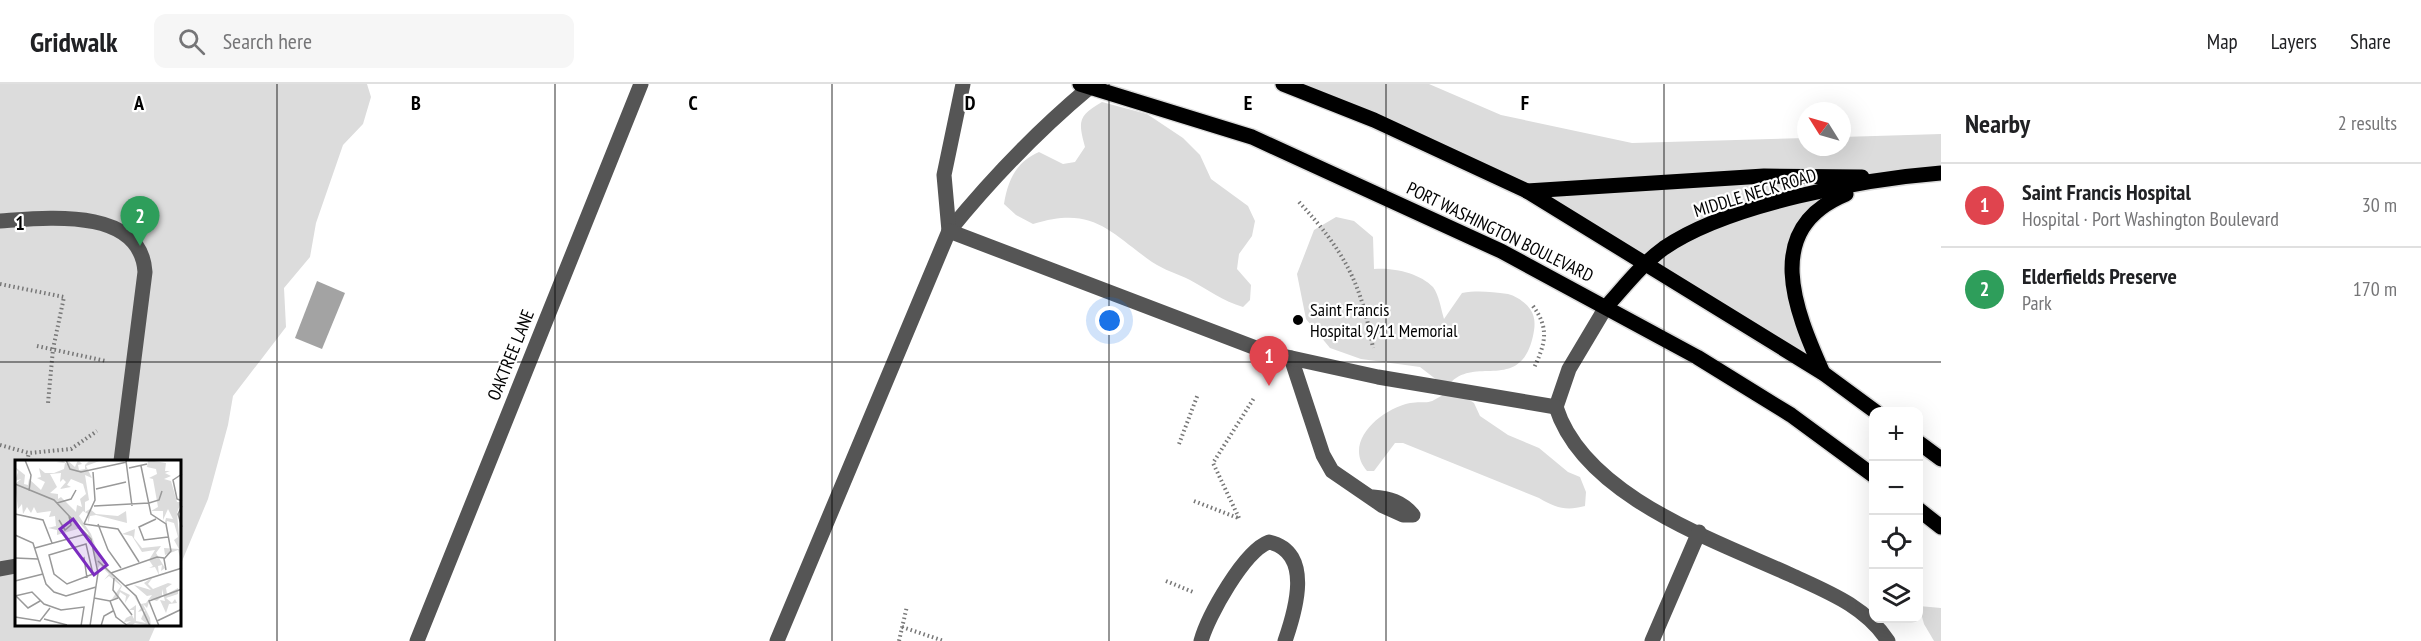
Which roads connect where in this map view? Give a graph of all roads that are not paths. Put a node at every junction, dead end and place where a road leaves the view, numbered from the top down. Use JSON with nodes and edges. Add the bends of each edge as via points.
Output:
{"nodes":[{"id":1,"x":641,"y":84,"type":"edge"},
{"id":2,"x":963,"y":84,"type":"edge"},
{"id":3,"x":1283,"y":84,"type":"edge"},
{"id":4,"x":1085,"y":86,"type":"edge"},
{"id":5,"x":1941,"y":173,"type":"edge"},
{"id":6,"x":1886,"y":177,"type":"junction"},
{"id":7,"x":1527,"y":191,"type":"junction"},
{"id":8,"x":0,"y":221,"type":"edge"},
{"id":9,"x":949,"y":231,"type":"junction"},
{"id":10,"x":1645,"y":263,"type":"junction"},
{"id":11,"x":1606,"y":307,"type":"junction"},
{"id":12,"x":1291,"y":358,"type":"junction"},
{"id":13,"x":1823,"y":373,"type":"junction"},
{"id":14,"x":1556,"y":407,"type":"junction"},
{"id":15,"x":1870,"y":407,"type":"edge"},
{"id":16,"x":1923,"y":446,"type":"edge"},
{"id":17,"x":1941,"y":459,"type":"edge"},
{"id":18,"x":122,"y":460,"type":"edge"},
{"id":19,"x":1869,"y":472,"type":"edge"},
{"id":20,"x":1373,"y":497,"type":"dead end"},
{"id":21,"x":1923,"y":513,"type":"edge"},
{"id":22,"x":1941,"y":527,"type":"edge"},
{"id":23,"x":1699,"y":532,"type":"junction"},
{"id":24,"x":15,"y":566,"type":"edge"},
{"id":25,"x":0,"y":569,"type":"edge"},
{"id":26,"x":417,"y":641,"type":"edge"},
{"id":27,"x":777,"y":641,"type":"edge"},
{"id":28,"x":1201,"y":641,"type":"edge"},
{"id":29,"x":1285,"y":641,"type":"edge"},
{"id":30,"x":1653,"y":641,"type":"edge"},
{"id":31,"x":1888,"y":641,"type":"edge"}],
"edges":[{"from":1,"to":26,"type":"street","name":"OAKTREE LANE"},
{"from":2,"to":9,"type":"street","via":[[944,175]]},
{"from":3,"to":7,"type":"main road","via":[[1374,120]]},
{"from":4,"to":9,"type":"street","via":[[993,177]]},
{"from":4,"to":11,"type":"main road","name":"PORT WASHINGTON BOULEVARD","via":[[1252,137],[1501,251]]},
{"from":5,"to":6,"type":"main road","name":"MIDDLE NECK ROAD"},
{"from":6,"to":7,"type":"main road","via":[[1764,176]]},
{"from":6,"to":10,"type":"main road","name":"MIDDLE NECK ROAD","via":[[1729,218],[1689,234]]},
{"from":6,"to":13,"type":"main road","via":[[1822,206],[1799,232],[1792,248],[1790,266],[1797,305]]},
{"from":7,"to":10,"type":"main road"},
{"from":8,"to":18,"type":"street","via":[[66,217],[89,220],[109,226],[136,245],[145,272]]},
{"from":9,"to":12,"type":"street"},
{"from":9,"to":27,"type":"street"},
{"from":10,"to":11,"type":"main road","name":"MIDDLE NECK ROAD"},
{"from":10,"to":13,"type":"main road"},
{"from":11,"to":14,"type":"street","via":[[1569,369]]},
{"from":11,"to":19,"type":"main road","name":"PORT WASHINGTON BOULEVARD","via":[[1791,415]]},
{"from":12,"to":14,"type":"street"},
{"from":12,"to":20,"type":"street","via":[[1327,464],[1338,478]]},
{"from":13,"to":15,"type":"main road"},
{"from":14,"to":23,"type":"street","via":[[1568,434],[1608,480],[1628,496]]},
{"from":16,"to":17,"type":"main road"},
{"from":21,"to":22,"type":"main road"},
{"from":23,"to":30,"type":"street"},
{"from":23,"to":31,"type":"street","via":[[1834,594],[1860,610]]},
{"from":24,"to":25,"type":"street"},
{"from":28,"to":29,"type":"street","via":[[1206,624],[1244,564],[1269,542],[1289,553],[1297,568],[1296,604]]}]}
